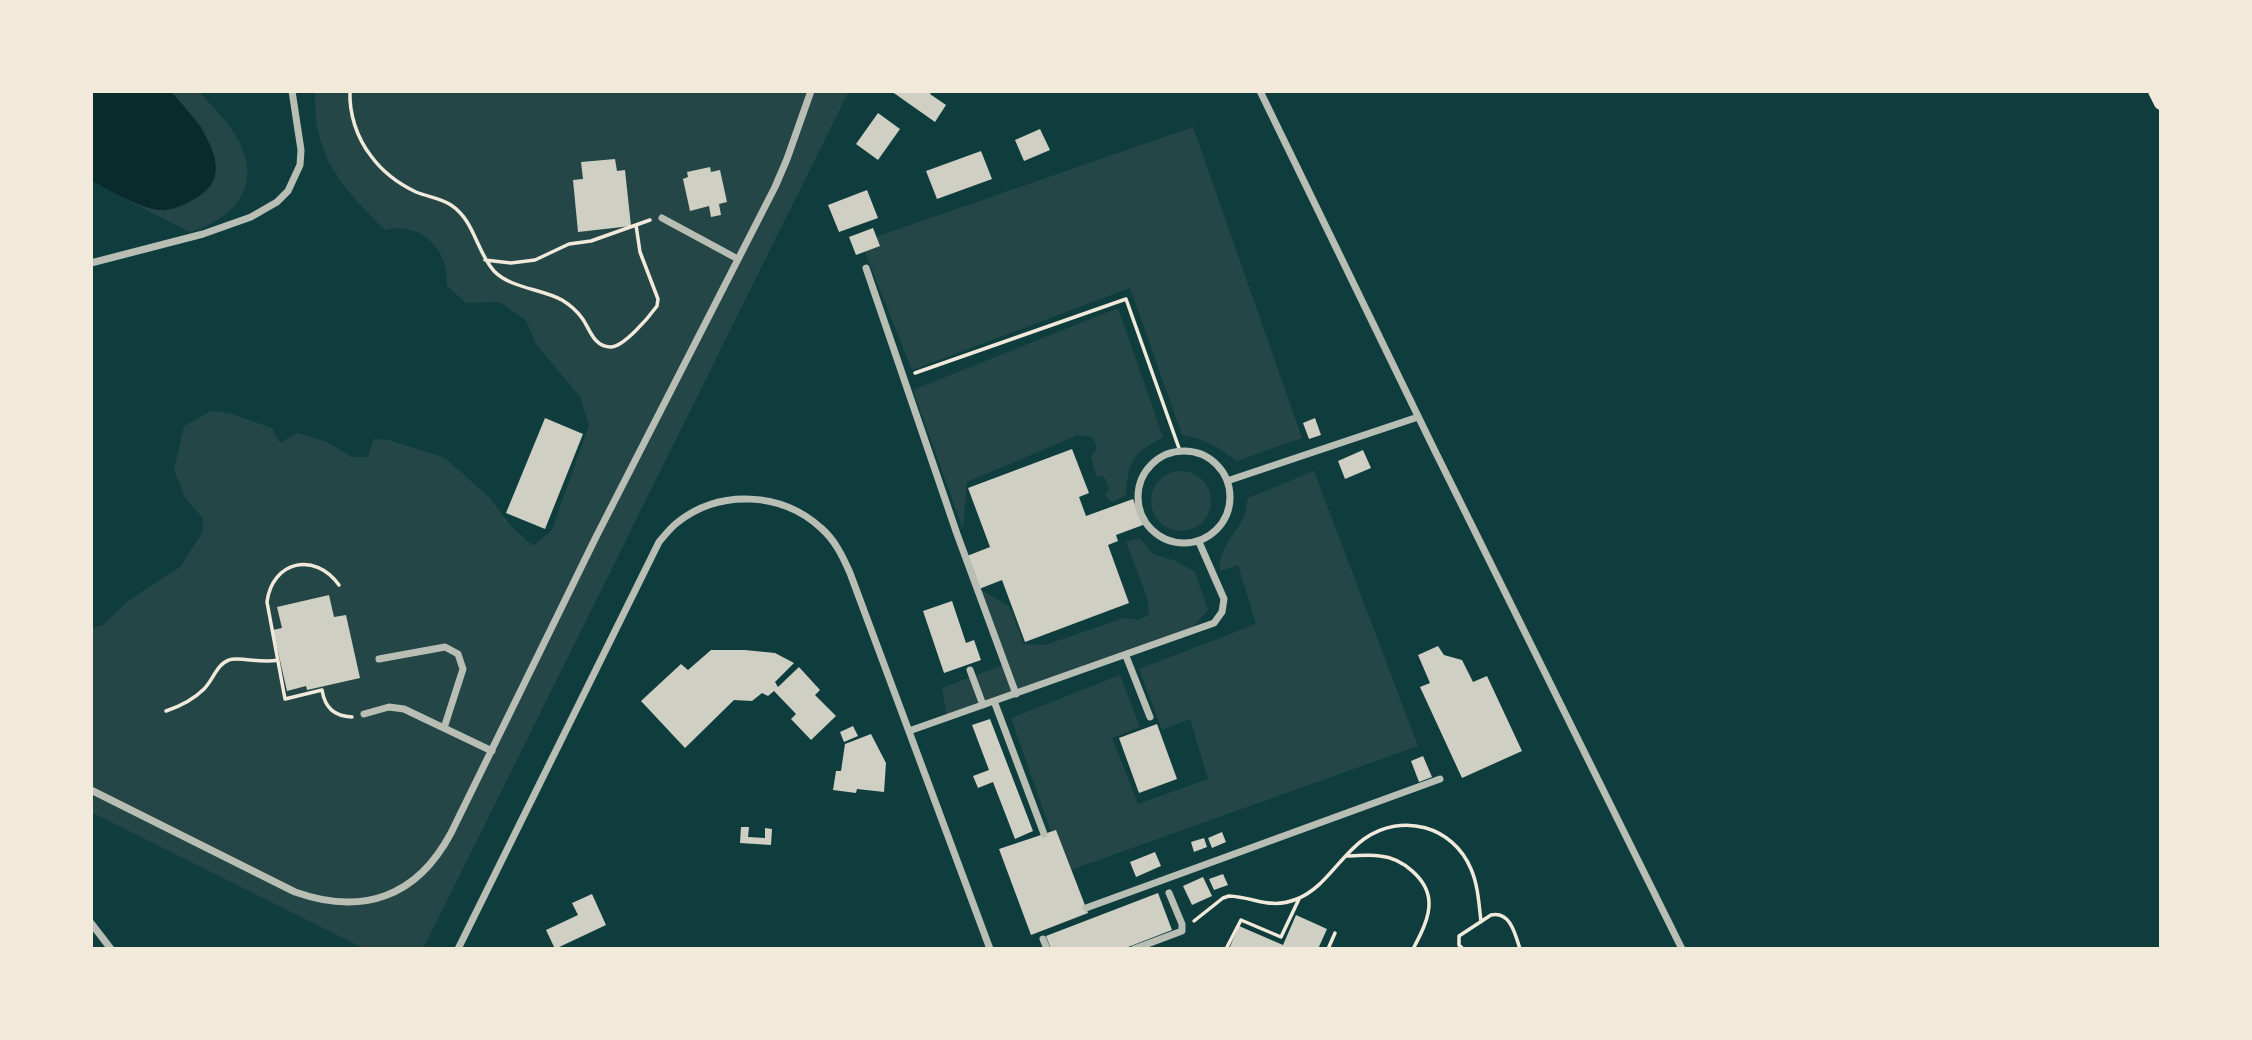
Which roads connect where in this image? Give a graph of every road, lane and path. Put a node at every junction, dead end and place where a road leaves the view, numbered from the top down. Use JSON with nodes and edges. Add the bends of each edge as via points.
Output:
{"nodes":[{"id":1,"x":292,"y":91,"type":"edge"},
{"id":2,"x":350,"y":91,"type":"edge"},
{"id":3,"x":811,"y":91,"type":"edge"},
{"id":4,"x":1260,"y":91,"type":"edge"},
{"id":5,"x":2155,"y":91,"type":"edge"},
{"id":6,"x":2161,"y":103,"type":"edge"},
{"id":7,"x":662,"y":218,"type":"joint"},
{"id":8,"x":636,"y":225,"type":"junction"},
{"id":9,"x":736,"y":258,"type":"junction"},
{"id":10,"x":485,"y":260,"type":"junction"},
{"id":11,"x":91,"y":263,"type":"edge"},
{"id":12,"x":866,"y":268,"type":"dead end"},
{"id":13,"x":904,"y":377,"type":"junction"},
{"id":14,"x":1418,"y":417,"type":"junction"},
{"id":15,"x":1180,"y":451,"type":"junction"},
{"id":16,"x":1227,"y":481,"type":"junction"},
{"id":17,"x":1199,"y":542,"type":"junction"},
{"id":18,"x":339,"y":586,"type":"dead end"},
{"id":19,"x":1126,"y":656,"type":"junction"},
{"id":20,"x":379,"y":659,"type":"dead end"},
{"id":21,"x":278,"y":660,"type":"junction"},
{"id":22,"x":970,"y":670,"type":"dead end"},
{"id":23,"x":1016,"y":694,"type":"junction"},
{"id":24,"x":994,"y":701,"type":"junction"},
{"id":25,"x":983,"y":705,"type":"junction"},
{"id":26,"x":166,"y":711,"type":"dead end"},
{"id":27,"x":365,"y":714,"type":"joint"},
{"id":28,"x":1150,"y":718,"type":"dead end"},
{"id":29,"x":444,"y":728,"type":"junction"},
{"id":30,"x":909,"y":731,"type":"junction"},
{"id":31,"x":492,"y":751,"type":"junction"},
{"id":32,"x":1440,"y":779,"type":"dead end"},
{"id":33,"x":91,"y":790,"type":"edge"},
{"id":34,"x":1044,"y":834,"type":"dead end"},
{"id":35,"x":1345,"y":856,"type":"junction"},
{"id":36,"x":1169,"y":893,"type":"dead end"},
{"id":37,"x":1300,"y":897,"type":"junction"},
{"id":38,"x":1086,"y":908,"type":"dead end"},
{"id":39,"x":1481,"y":922,"type":"junction"},
{"id":40,"x":91,"y":923,"type":"edge"},
{"id":41,"x":1182,"y":931,"type":"junction"},
{"id":42,"x":1335,"y":933,"type":"dead end"},
{"id":43,"x":1043,"y":939,"type":"dead end"},
{"id":44,"x":111,"y":949,"type":"edge"},
{"id":45,"x":458,"y":949,"type":"edge"},
{"id":46,"x":990,"y":949,"type":"edge"},
{"id":47,"x":1047,"y":949,"type":"edge"},
{"id":48,"x":1134,"y":949,"type":"edge"},
{"id":49,"x":1226,"y":949,"type":"edge"},
{"id":50,"x":1328,"y":949,"type":"edge"},
{"id":51,"x":1413,"y":949,"type":"edge"},
{"id":52,"x":1463,"y":949,"type":"edge"},
{"id":53,"x":1520,"y":949,"type":"edge"},
{"id":54,"x":1682,"y":949,"type":"edge"}],
"edges":[{"from":1,"to":11,"type":"street","via":[[300,165],[288,191],[277,202],[203,234]]},
{"from":2,"to":10,"type":"path","via":[[353,120],[370,156],[400,183],[451,204],[463,215]]},
{"from":3,"to":9,"type":"street","via":[[787,159]]},
{"from":4,"to":14,"type":"street"},
{"from":5,"to":6,"type":"main road"},
{"from":7,"to":8,"type":"path"},
{"from":7,"to":9,"type":"street"},
{"from":8,"to":10,"type":"path","via":[[569,244],[535,260]]},
{"from":8,"to":10,"type":"path","via":[[657,306],[613,348],[595,341],[583,319],[561,300],[497,274]]},
{"from":9,"to":31,"type":"street"},
{"from":12,"to":13,"type":"street"},
{"from":13,"to":15,"type":"path","via":[[1126,299]]},
{"from":13,"to":23,"type":"street"},
{"from":14,"to":16,"type":"street"},
{"from":14,"to":54,"type":"street"},
{"from":15,"to":16,"type":"street","via":[[1203,455],[1222,470]]},
{"from":15,"to":17,"type":"street","via":[[1155,460],[1146,470],[1137,494],[1138,507],[1150,530],[1161,538],[1173,543]]},
{"from":16,"to":17,"type":"street","via":[[1230,506],[1226,517]]},
{"from":17,"to":19,"type":"street","via":[[1224,599],[1222,612],[1202,629]]},
{"from":18,"to":21,"type":"path","via":[[323,569],[302,564],[274,581],[267,602]]},
{"from":19,"to":23,"type":"street"},
{"from":19,"to":28,"type":"street"},
{"from":20,"to":29,"type":"street","via":[[445,648],[458,654],[463,669]]},
{"from":21,"to":26,"type":"path","via":[[226,660],[194,698]]},
{"from":21,"to":27,"type":"path","via":[[285,699],[322,690],[324,702],[341,717]]},
{"from":22,"to":25,"type":"street"},
{"from":23,"to":24,"type":"street"},
{"from":24,"to":25,"type":"street"},
{"from":24,"to":34,"type":"street"},
{"from":25,"to":30,"type":"street"},
{"from":27,"to":29,"type":"street","via":[[396,707]]},
{"from":29,"to":31,"type":"street"},
{"from":30,"to":45,"type":"street","via":[[850,573],[822,528],[777,502],[724,500],[699,509],[677,522],[646,564]]},
{"from":30,"to":46,"type":"street"},
{"from":31,"to":33,"type":"street","via":[[433,863],[407,886],[364,902],[340,904],[295,892]]},
{"from":32,"to":38,"type":"street"},
{"from":35,"to":37,"type":"path","via":[[1316,888]]},
{"from":35,"to":39,"type":"path","via":[[1378,831],[1407,825],[1432,828],[1467,860]]},
{"from":35,"to":51,"type":"path","via":[[1390,858],[1408,867],[1422,883],[1429,903]]},
{"from":36,"to":41,"type":"street"},
{"from":37,"to":41,"type":"path","via":[[1271,904],[1223,898]]},
{"from":37,"to":49,"type":"path","via":[[1281,937],[1241,920]]},
{"from":39,"to":52,"type":"path","via":[[1459,936]]},
{"from":39,"to":53,"type":"path","via":[[1496,914],[1506,917]]},
{"from":40,"to":44,"type":"street"},
{"from":41,"to":48,"type":"street"},
{"from":42,"to":50,"type":"path"},
{"from":43,"to":47,"type":"street"}]}
